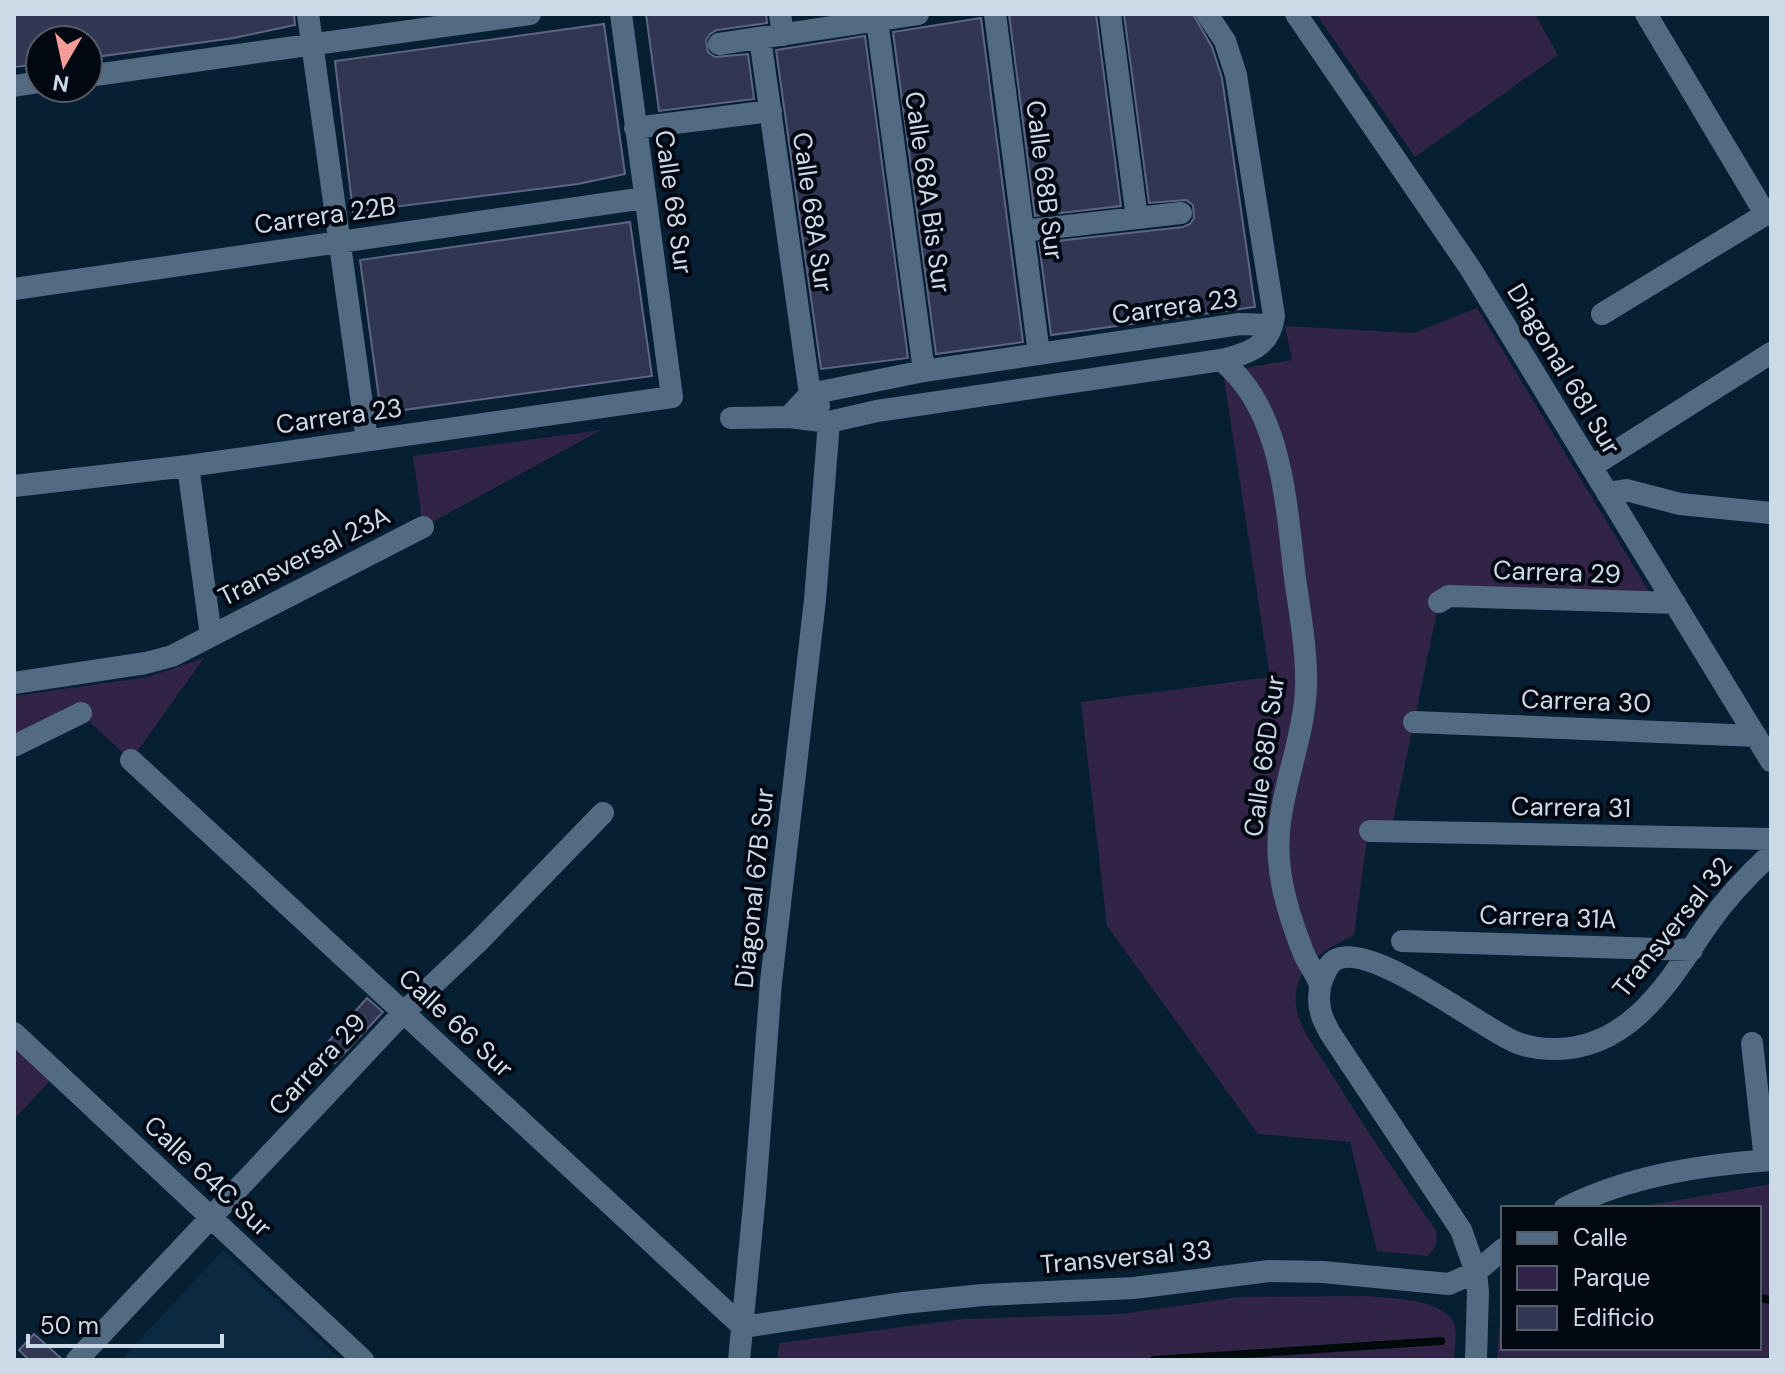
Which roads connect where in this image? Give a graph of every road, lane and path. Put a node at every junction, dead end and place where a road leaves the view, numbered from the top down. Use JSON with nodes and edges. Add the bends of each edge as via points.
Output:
{"nodes":[{"id":1,"x":308,"y":14,"type":"edge"},
{"id":2,"x":530,"y":14,"type":"edge"},
{"id":3,"x":621,"y":14,"type":"edge"},
{"id":4,"x":918,"y":14,"type":"edge"},
{"id":5,"x":995,"y":14,"type":"edge"},
{"id":6,"x":1110,"y":14,"type":"edge"},
{"id":7,"x":1207,"y":14,"type":"edge"},
{"id":8,"x":1296,"y":14,"type":"edge"},
{"id":9,"x":1646,"y":14,"type":"edge"},
{"id":10,"x":877,"y":20,"type":"junction"},
{"id":11,"x":782,"y":25,"type":"edge"},
{"id":12,"x":760,"y":38,"type":"junction"},
{"id":13,"x":312,"y":44,"type":"junction"},
{"id":14,"x":719,"y":44,"type":"dead end"},
{"id":15,"x":104,"y":74,"type":"edge"},
{"id":16,"x":771,"y":111,"type":"junction"},
{"id":17,"x":635,"y":128,"type":"junction"},
{"id":18,"x":645,"y":198,"type":"junction"},
{"id":19,"x":1181,"y":213,"type":"dead end"},
{"id":20,"x":1768,"y":213,"type":"edge"},
{"id":21,"x":1137,"y":218,"type":"junction"},
{"id":22,"x":1023,"y":231,"type":"junction"},
{"id":23,"x":339,"y":242,"type":"junction"},
{"id":24,"x":14,"y":289,"type":"edge"},
{"id":25,"x":1602,"y":314,"type":"dead end"},
{"id":26,"x":1272,"y":325,"type":"junction"},
{"id":27,"x":1771,"y":353,"type":"edge"},
{"id":28,"x":1039,"y":354,"type":"junction"},
{"id":29,"x":1221,"y":360,"type":"junction"},
{"id":30,"x":924,"y":371,"type":"junction"},
{"id":31,"x":810,"y":394,"type":"junction"},
{"id":32,"x":672,"y":397,"type":"joint"},
{"id":33,"x":789,"y":417,"type":"junction"},
{"id":34,"x":731,"y":418,"type":"dead end"},
{"id":35,"x":829,"y":422,"type":"junction"},
{"id":36,"x":367,"y":440,"type":"junction"},
{"id":37,"x":188,"y":466,"type":"junction"},
{"id":38,"x":1591,"y":467,"type":"junction"},
{"id":39,"x":14,"y":486,"type":"edge"},
{"id":40,"x":1607,"y":493,"type":"junction"},
{"id":41,"x":1769,"y":516,"type":"edge"},
{"id":42,"x":423,"y":527,"type":"dead end"},
{"id":43,"x":1439,"y":602,"type":"dead end"},
{"id":44,"x":1675,"y":603,"type":"junction"},
{"id":45,"x":211,"y":636,"type":"junction"},
{"id":46,"x":14,"y":683,"type":"edge"},
{"id":47,"x":81,"y":713,"type":"dead end"},
{"id":48,"x":1414,"y":722,"type":"dead end"},
{"id":49,"x":1756,"y":736,"type":"junction"},
{"id":50,"x":14,"y":746,"type":"edge"},
{"id":51,"x":131,"y":760,"type":"dead end"},
{"id":52,"x":1771,"y":761,"type":"edge"},
{"id":53,"x":603,"y":813,"type":"dead end"},
{"id":54,"x":1370,"y":831,"type":"dead end"},
{"id":55,"x":1771,"y":839,"type":"edge"},
{"id":56,"x":1771,"y":854,"type":"edge"},
{"id":57,"x":1402,"y":941,"type":"dead end"},
{"id":58,"x":1692,"y":950,"type":"junction"},
{"id":59,"x":1320,"y":986,"type":"junction"},
{"id":60,"x":404,"y":1012,"type":"junction"},
{"id":61,"x":14,"y":1033,"type":"edge"},
{"id":62,"x":1752,"y":1043,"type":"dead end"},
{"id":63,"x":1768,"y":1160,"type":"edge"},
{"id":64,"x":1570,"y":1206,"type":"edge"},
{"id":65,"x":211,"y":1218,"type":"junction"},
{"id":66,"x":1501,"y":1251,"type":"edge"},
{"id":67,"x":1476,"y":1272,"type":"junction"},
{"id":68,"x":743,"y":1327,"type":"junction"},
{"id":69,"x":77,"y":1360,"type":"edge"},
{"id":70,"x":363,"y":1360,"type":"edge"},
{"id":71,"x":739,"y":1360,"type":"edge"},
{"id":72,"x":1476,"y":1360,"type":"edge"}],
"edges":[{"from":1,"to":13,"type":"street"},
{"from":2,"to":13,"type":"street"},
{"from":3,"to":17,"type":"street","name":"Calle 68 Sur"},
{"from":4,"to":10,"type":"street"},
{"from":5,"to":22,"type":"street","name":"Calle 68B Sur"},
{"from":6,"to":21,"type":"street"},
{"from":7,"to":26,"type":"street","via":[[1225,41],[1236,75]]},
{"from":8,"to":38,"type":"street","name":"Diagonal 68I Sur","via":[[1470,268]]},
{"from":9,"to":20,"type":"street"},
{"from":10,"to":11,"type":"street"},
{"from":10,"to":30,"type":"street","name":"Calle 68A Bis Sur"},
{"from":11,"to":12,"type":"street"},
{"from":12,"to":14,"type":"street"},
{"from":12,"to":16,"type":"street","name":"Calle 68A Sur"},
{"from":13,"to":15,"type":"street"},
{"from":13,"to":23,"type":"street"},
{"from":16,"to":17,"type":"street"},
{"from":16,"to":31,"type":"street","name":"Calle 68A Sur"},
{"from":17,"to":18,"type":"street","name":"Calle 68 Sur"},
{"from":18,"to":23,"type":"street","name":"Carrera 22B"},
{"from":18,"to":32,"type":"street","name":"Calle 68 Sur"},
{"from":19,"to":21,"type":"street"},
{"from":20,"to":25,"type":"street"},
{"from":21,"to":22,"type":"street"},
{"from":22,"to":28,"type":"street","name":"Calle 68B Sur"},
{"from":23,"to":24,"type":"street","name":"Carrera 22B"},
{"from":23,"to":36,"type":"street"},
{"from":26,"to":28,"type":"street","name":"Carrera 23","via":[[1240,324]]},
{"from":26,"to":29,"type":"street","name":"Carrera 23","via":[[1259,347]]},
{"from":27,"to":38,"type":"street"},
{"from":28,"to":30,"type":"street","name":"Carrera 23"},
{"from":29,"to":35,"type":"street","name":"Carrera 23"},
{"from":29,"to":59,"type":"street","name":"Calle 68D Sur","via":[[1237,373],[1264,420],[1288,523],[1306,687],[1278,859],[1285,899]]},
{"from":30,"to":31,"type":"street","name":"Carrera 23"},
{"from":31,"to":33,"type":"street"},
{"from":31,"to":35,"type":"street"},
{"from":32,"to":36,"type":"street","name":"Carrera 23"},
{"from":33,"to":34,"type":"street","name":"Carrera 23"},
{"from":33,"to":35,"type":"street","name":"Carrera 23"},
{"from":35,"to":68,"type":"street","name":"Diagonal 67B Sur","via":[[771,982]]},
{"from":36,"to":37,"type":"street","name":"Carrera 23"},
{"from":37,"to":39,"type":"street","name":"Carrera 23"},
{"from":37,"to":45,"type":"street"},
{"from":38,"to":40,"type":"street","name":"Diagonal 68I Sur"},
{"from":40,"to":41,"type":"street","via":[[1626,490],[1680,504]]},
{"from":40,"to":44,"type":"street","name":"Diagonal 68I Sur"},
{"from":42,"to":45,"type":"street","name":"Transversal 23A"},
{"from":43,"to":44,"type":"street","name":"Carrera 29","via":[[1449,596]]},
{"from":44,"to":49,"type":"street","name":"Diagonal 68I Sur"},
{"from":45,"to":46,"type":"street","name":"Transversal 23A","via":[[146,663]]},
{"from":47,"to":50,"type":"street"},
{"from":48,"to":49,"type":"street","name":"Carrera 30"},
{"from":49,"to":52,"type":"street","name":"Diagonal 68I Sur"},
{"from":51,"to":60,"type":"street","name":"Calle 66 Sur"},
{"from":53,"to":60,"type":"street","name":"Carrera 29"},
{"from":54,"to":55,"type":"street","name":"Carrera 31"},
{"from":56,"to":58,"type":"street","name":"Transversal 32"},
{"from":57,"to":58,"type":"street","name":"Carrera 31A"},
{"from":58,"to":59,"type":"street","name":"Transversal 32","via":[[1657,998],[1628,1024],[1599,1041],[1567,1048],[1517,1043],[1421,985],[1358,957],[1335,960]]},
{"from":59,"to":67,"type":"street","name":"Calle 68D Sur","via":[[1320,1013],[1330,1033],[1450,1210]]},
{"from":60,"to":65,"type":"street","name":"Carrera 29"},
{"from":60,"to":68,"type":"street","name":"Calle 66 Sur"},
{"from":61,"to":65,"type":"street","name":"Calle 64C Sur"},
{"from":62,"to":63,"type":"street"},
{"from":63,"to":64,"type":"street","via":[[1654,1176]]},
{"from":65,"to":69,"type":"street","name":"Carrera 29"},
{"from":65,"to":70,"type":"street","name":"Calle 64C Sur"},
{"from":66,"to":67,"type":"street","name":"Transversal 33"},
{"from":67,"to":68,"type":"street","name":"Transversal 33","via":[[1434,1285],[1269,1271],[1134,1288],[903,1303]]},
{"from":67,"to":72,"type":"street","name":"Calle 68D Sur"},
{"from":68,"to":71,"type":"street","name":"Diagonal 67B Sur"}]}
